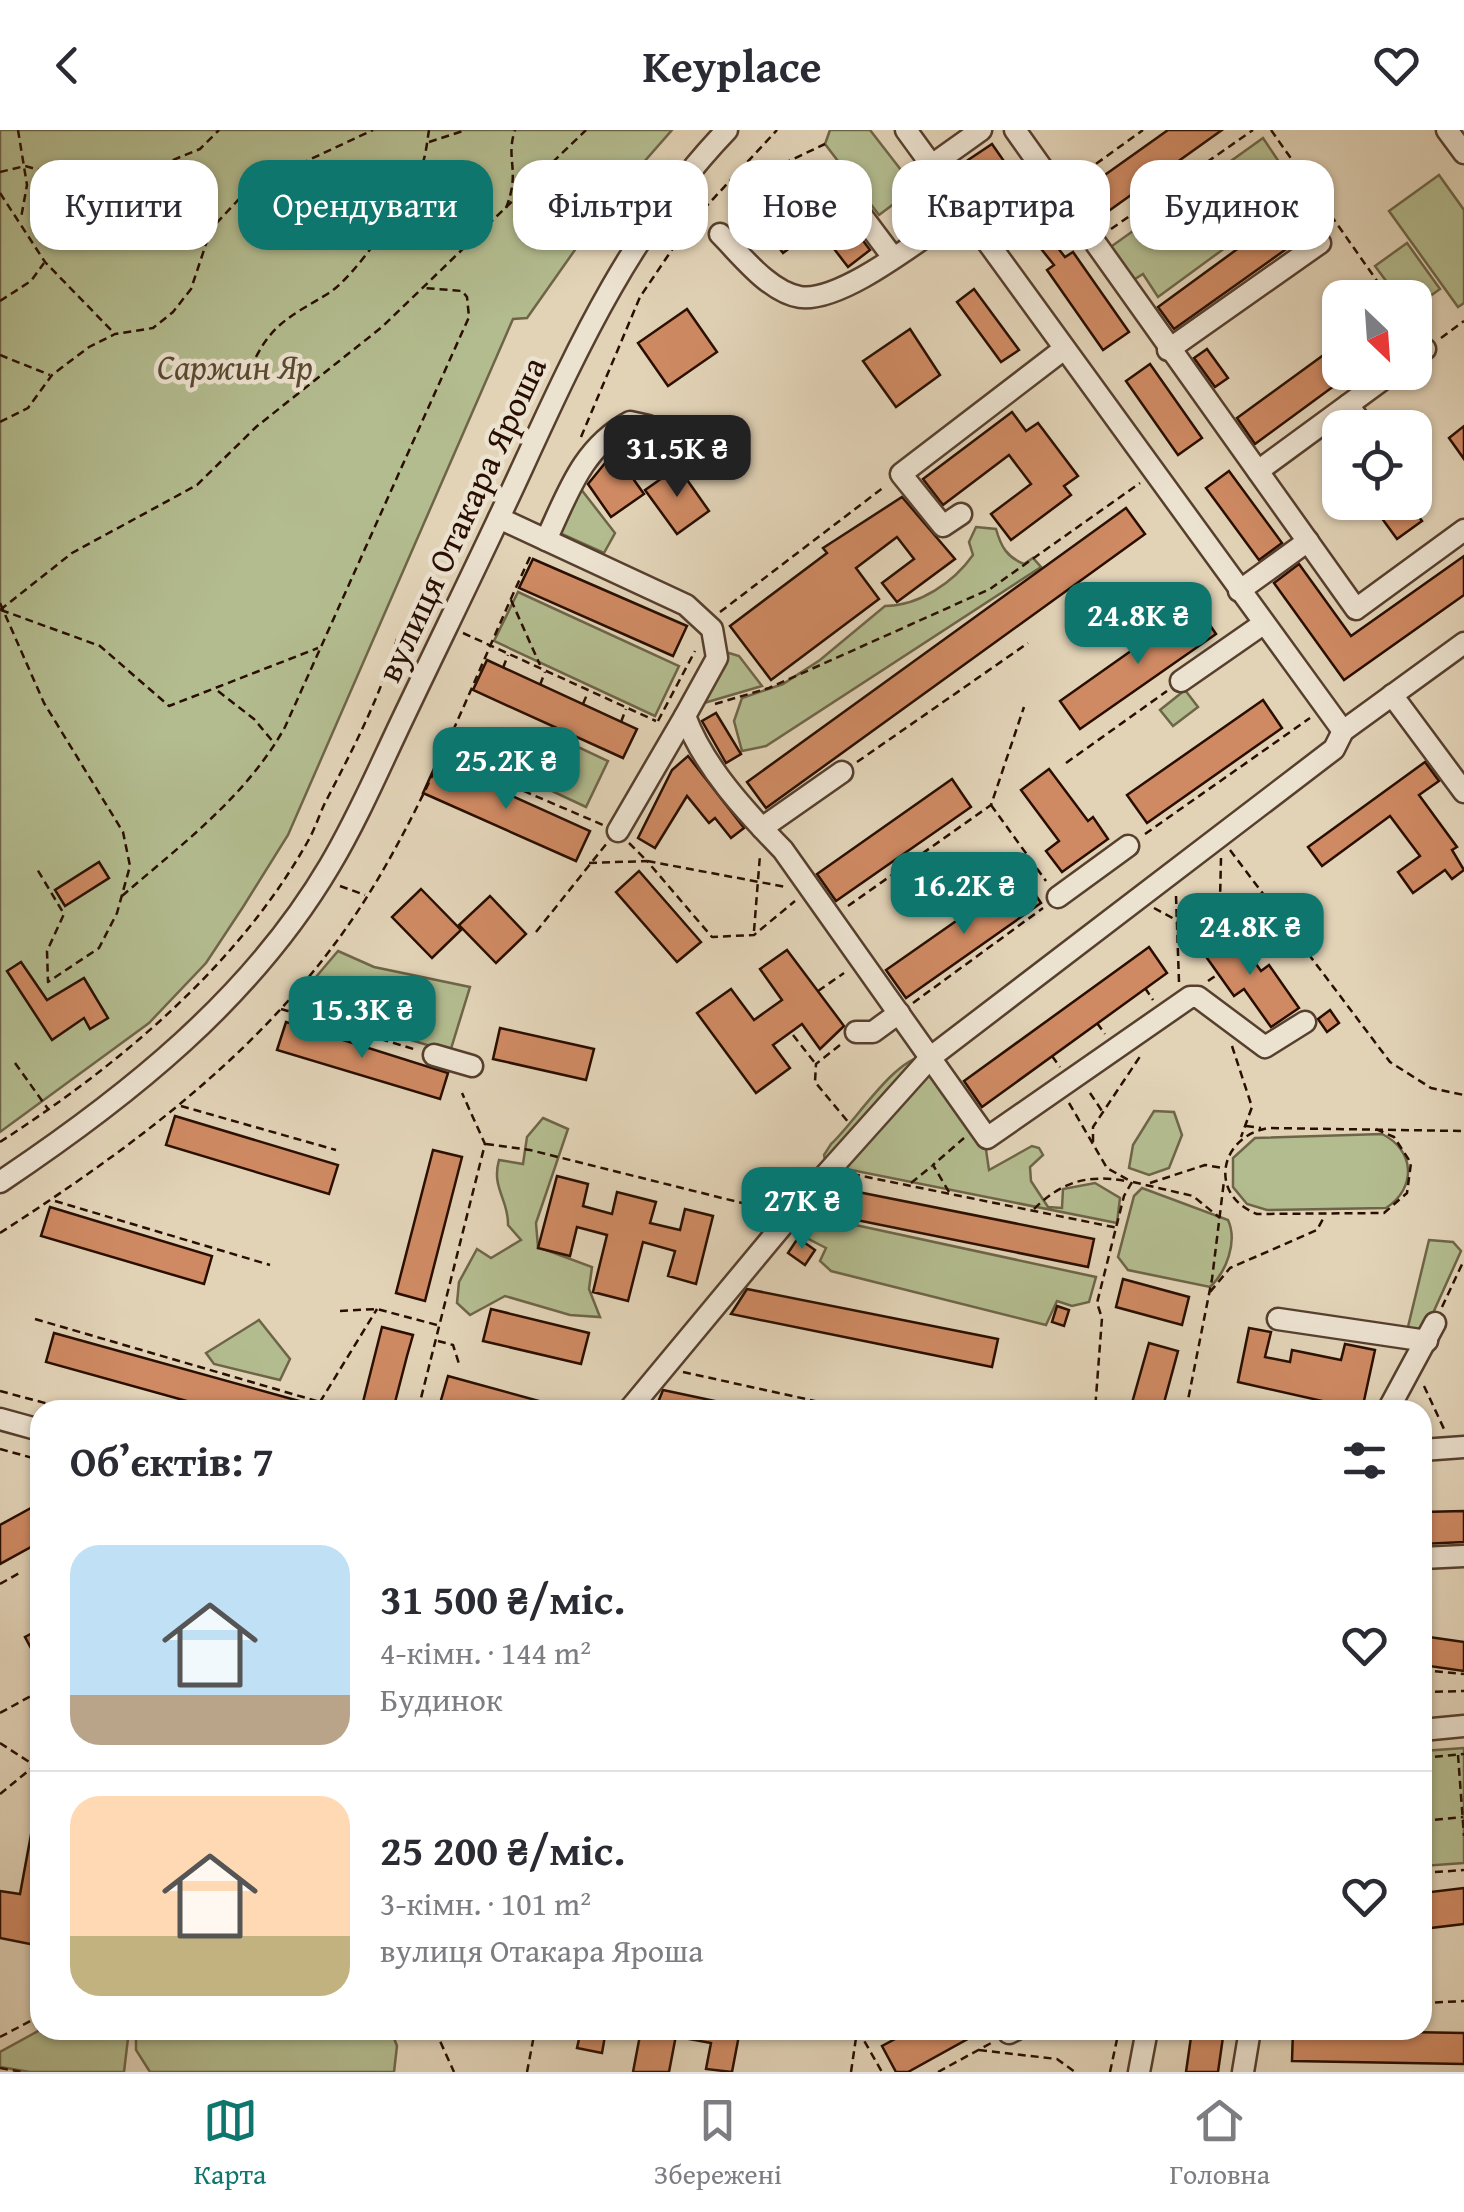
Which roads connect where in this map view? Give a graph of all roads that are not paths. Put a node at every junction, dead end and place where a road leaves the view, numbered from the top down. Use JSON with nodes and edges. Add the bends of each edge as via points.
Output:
{"nodes":[{"id":1,"x":727,"y":130,"type":"edge"},
{"id":2,"x":906,"y":130,"type":"edge"},
{"id":3,"x":981,"y":130,"type":"edge"},
{"id":4,"x":1015,"y":130,"type":"edge"},
{"id":5,"x":1447,"y":130,"type":"edge"},
{"id":6,"x":1464,"y":153,"type":"edge"},
{"id":7,"x":928,"y":160,"type":"edge"},
{"id":8,"x":939,"y":160,"type":"edge"},
{"id":9,"x":872,"y":230,"type":"edge"},
{"id":10,"x":720,"y":234,"type":"dead end"},
{"id":11,"x":901,"y":250,"type":"edge"},
{"id":12,"x":993,"y":250,"type":"edge"},
{"id":13,"x":1310,"y":250,"type":"edge"},
{"id":14,"x":892,"y":256,"type":"junction"},
{"id":15,"x":1064,"y":348,"type":"junction"},
{"id":16,"x":1168,"y":350,"type":"junction"},
{"id":17,"x":1368,"y":390,"type":"edge"},
{"id":18,"x":1348,"y":405,"type":"junction"},
{"id":19,"x":1352,"y":410,"type":"edge"},
{"id":20,"x":648,"y":426,"type":"dead end"},
{"id":21,"x":1258,"y":471,"type":"junction"},
{"id":22,"x":961,"y":514,"type":"dead end"},
{"id":23,"x":499,"y":518,"type":"junction"},
{"id":24,"x":1464,"y":530,"type":"edge"},
{"id":25,"x":546,"y":540,"type":"junction"},
{"id":26,"x":1308,"y":541,"type":"junction"},
{"id":27,"x":1240,"y":591,"type":"junction"},
{"id":28,"x":1263,"y":624,"type":"junction"},
{"id":29,"x":1464,"y":643,"type":"edge"},
{"id":30,"x":1181,"y":681,"type":"road end"},
{"id":31,"x":1392,"y":695,"type":"junction"},
{"id":32,"x":685,"y":716,"type":"junction"},
{"id":33,"x":1343,"y":731,"type":"junction"},
{"id":34,"x":842,"y":772,"type":"road end"},
{"id":35,"x":1464,"y":792,"type":"edge"},
{"id":36,"x":762,"y":828,"type":"junction"},
{"id":37,"x":618,"y":832,"type":"road end"},
{"id":38,"x":1128,"y":846,"type":"road end"},
{"id":39,"x":1058,"y":897,"type":"road end"},
{"id":40,"x":899,"y":1013,"type":"junction"},
{"id":41,"x":1305,"y":1022,"type":"dead end"},
{"id":42,"x":856,"y":1032,"type":"road end"},
{"id":43,"x":434,"y":1054,"type":"road end"},
{"id":44,"x":931,"y":1058,"type":"junction"},
{"id":45,"x":472,"y":1066,"type":"dead end"},
{"id":46,"x":0,"y":1182,"type":"edge"},
{"id":47,"x":1278,"y":1319,"type":"dead end"},
{"id":48,"x":637,"y":1400,"type":"edge"},
{"id":49,"x":1394,"y":1400,"type":"edge"},
{"id":50,"x":0,"y":1419,"type":"edge"},
{"id":51,"x":30,"y":1427,"type":"edge"},
{"id":52,"x":1458,"y":1447,"type":"edge"},
{"id":53,"x":1432,"y":1449,"type":"edge"},
{"id":54,"x":1464,"y":1556,"type":"edge"},
{"id":55,"x":1432,"y":1558,"type":"edge"},
{"id":56,"x":1464,"y":1726,"type":"edge"},
{"id":57,"x":1432,"y":1729,"type":"edge"},
{"id":58,"x":1144,"y":2040,"type":"edge"},
{"id":59,"x":1248,"y":2040,"type":"edge"},
{"id":60,"x":1139,"y":2072,"type":"edge"},
{"id":61,"x":1243,"y":2072,"type":"edge"}],
"edges":[{"from":1,"to":23,"type":"street","name":"вулиця Отакара Яроша","via":[[667,198],[594,312]]},
{"from":2,"to":7,"type":"street"},
{"from":3,"to":8,"type":"street"},
{"from":4,"to":16,"type":"street"},
{"from":5,"to":6,"type":"street"},
{"from":9,"to":14,"type":"street"},
{"from":10,"to":14,"type":"street","via":[[749,264],[797,296],[828,297]]},
{"from":11,"to":14,"type":"street"},
{"from":12,"to":15,"type":"street"},
{"from":13,"to":16,"type":"street"},
{"from":15,"to":22,"type":"street","via":[[902,474],[943,526]]},
{"from":15,"to":27,"type":"street"},
{"from":16,"to":21,"type":"street"},
{"from":17,"to":18,"type":"street"},
{"from":18,"to":19,"type":"street"},
{"from":18,"to":21,"type":"street"},
{"from":20,"to":25,"type":"street","via":[[630,422],[587,454]]},
{"from":21,"to":26,"type":"street"},
{"from":23,"to":25,"type":"street"},
{"from":23,"to":46,"type":"street","name":"вулиця Отакара Яроша","via":[[330,866],[255,969],[122,1096]]},
{"from":24,"to":26,"type":"street","via":[[1356,609]]},
{"from":25,"to":32,"type":"street","via":[[686,606],[706,623],[717,658]]},
{"from":26,"to":27,"type":"street"},
{"from":27,"to":28,"type":"street"},
{"from":28,"to":30,"type":"street"},
{"from":28,"to":33,"type":"street"},
{"from":29,"to":31,"type":"street"},
{"from":31,"to":33,"type":"street"},
{"from":31,"to":35,"type":"street"},
{"from":32,"to":36,"type":"street","via":[[694,739]]},
{"from":32,"to":37,"type":"street"},
{"from":33,"to":44,"type":"street","via":[[1334,749]]},
{"from":34,"to":36,"type":"street"},
{"from":36,"to":40,"type":"street"},
{"from":38,"to":39,"type":"street"},
{"from":40,"to":42,"type":"street","via":[[872,1032]]},
{"from":40,"to":44,"type":"street"},
{"from":41,"to":44,"type":"street","via":[[1265,1047],[1198,997],[1153,1011],[988,1138]]},
{"from":43,"to":45,"type":"street"},
{"from":44,"to":48,"type":"street","via":[[810,1191]]},
{"from":47,"to":49,"type":"street","via":[[1431,1332]]},
{"from":50,"to":51,"type":"street"},
{"from":52,"to":53,"type":"street"},
{"from":54,"to":55,"type":"street"},
{"from":56,"to":57,"type":"street"},
{"from":58,"to":60,"type":"street"},
{"from":59,"to":61,"type":"street"}]}
